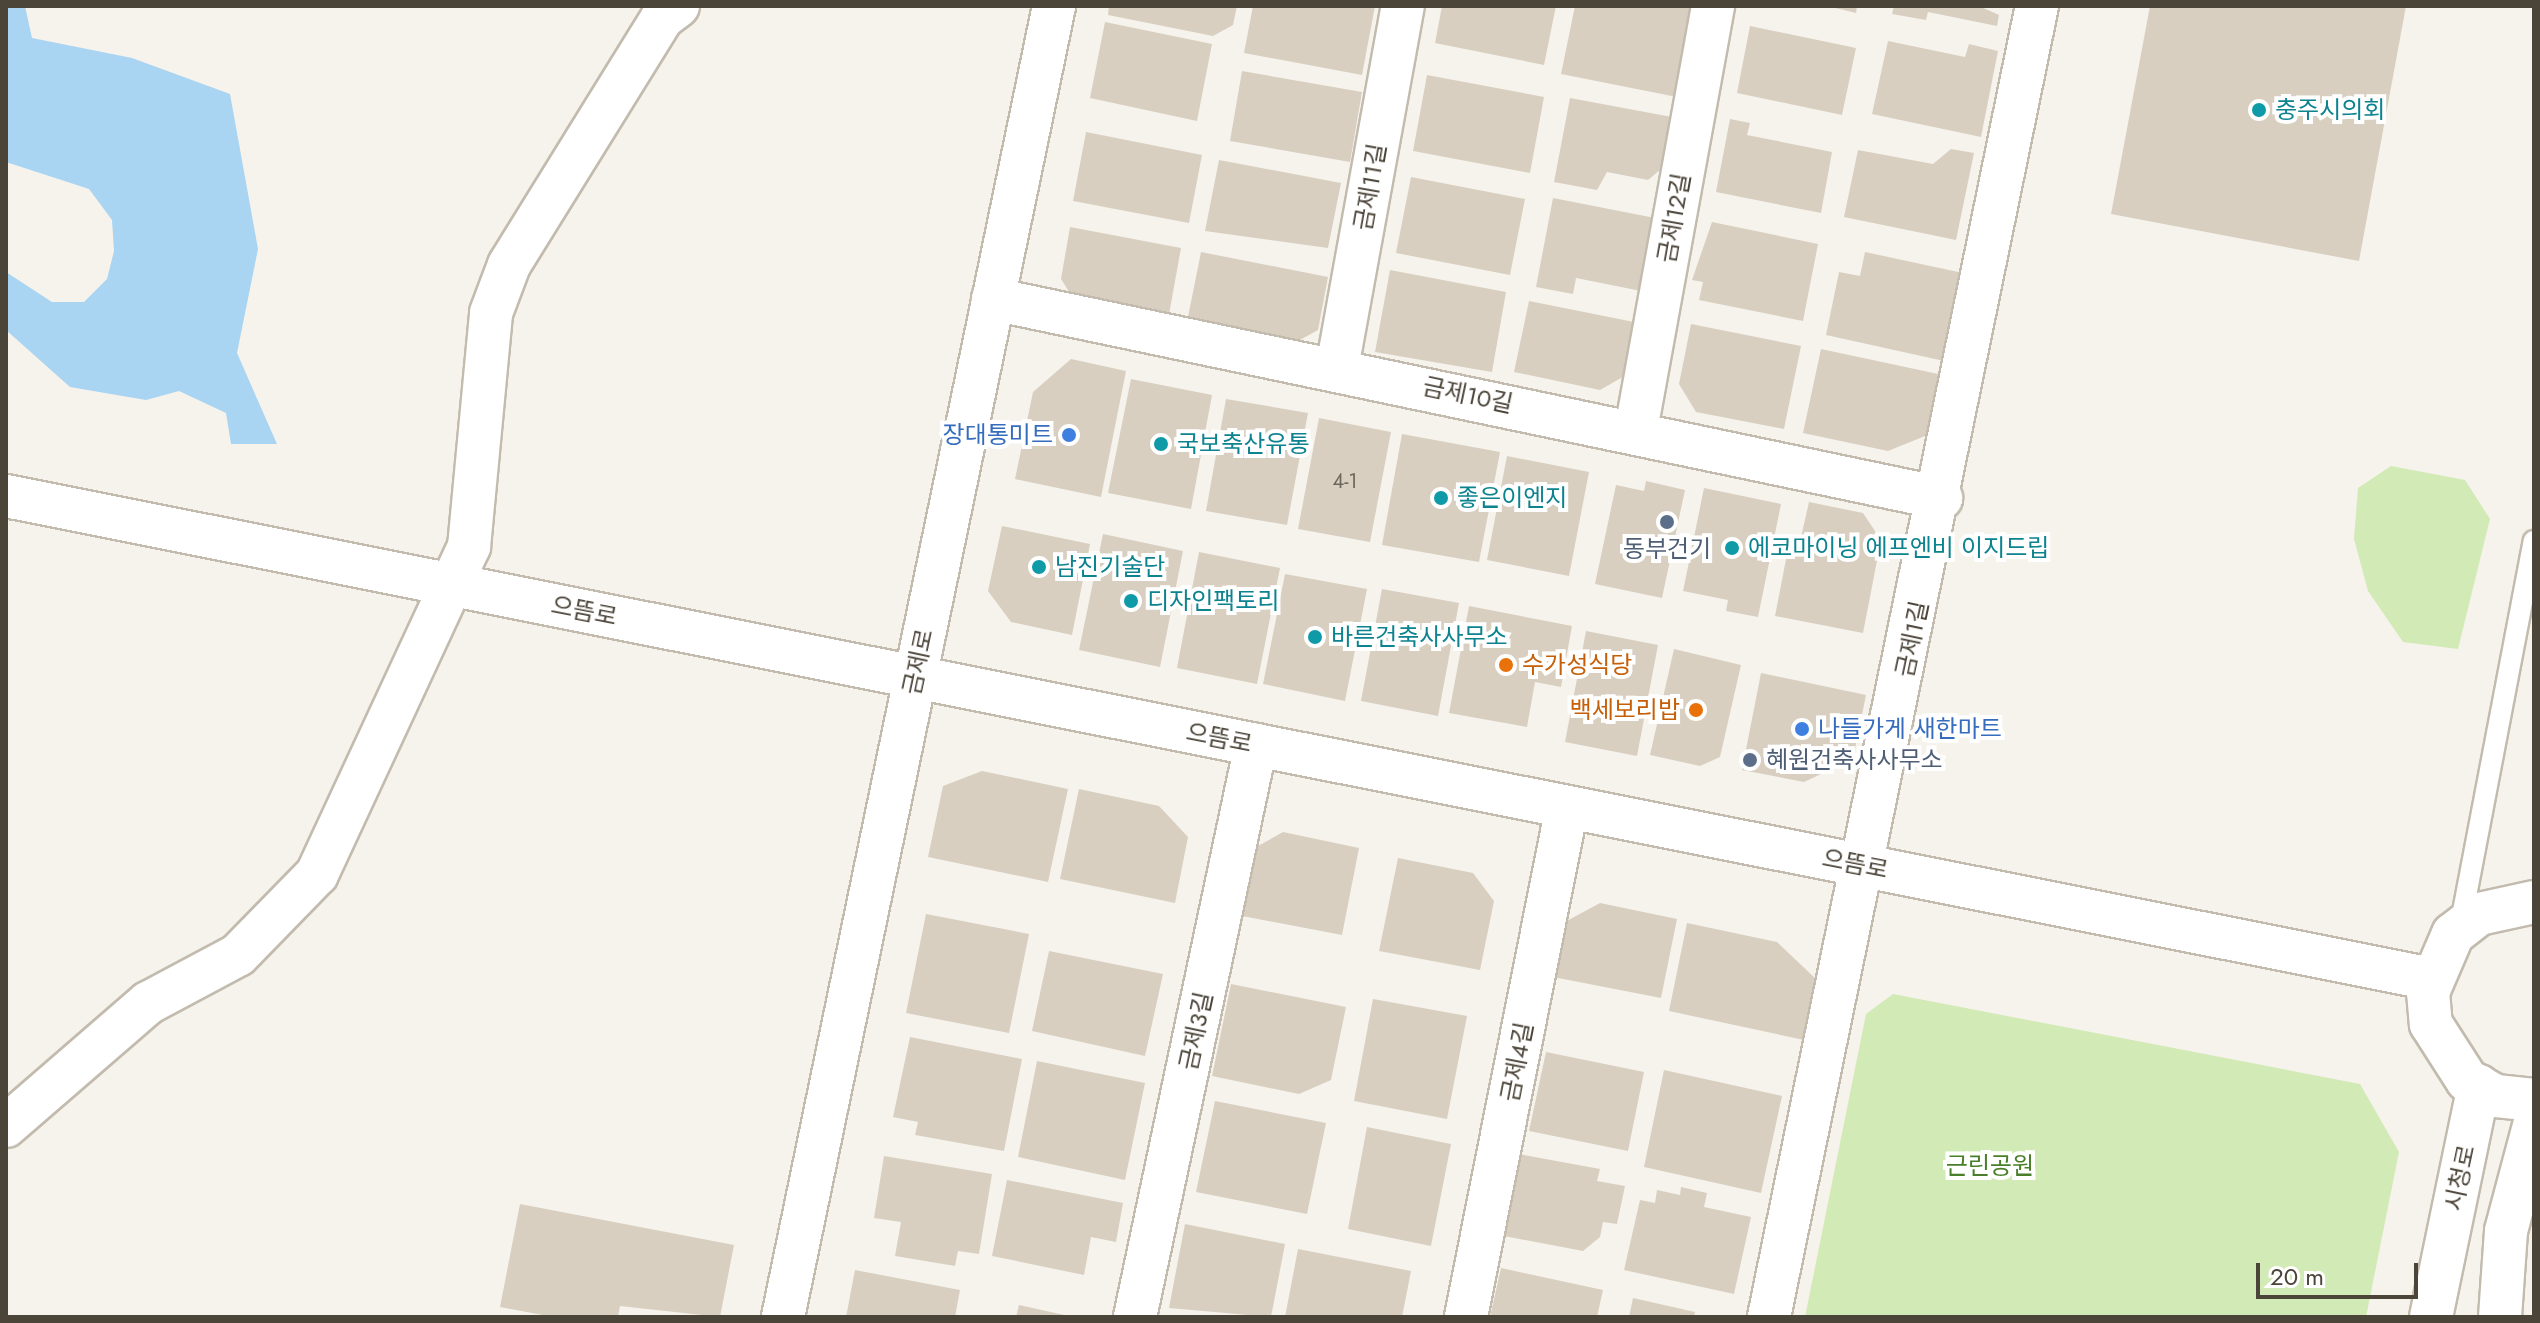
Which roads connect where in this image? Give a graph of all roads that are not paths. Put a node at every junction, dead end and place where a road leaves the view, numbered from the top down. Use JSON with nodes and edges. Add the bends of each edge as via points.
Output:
{"nodes":[{"id":1,"x":678,"y":6,"type":"edge"},
{"id":2,"x":1054,"y":6,"type":"edge"},
{"id":3,"x":1403,"y":6,"type":"edge"},
{"id":4,"x":1713,"y":6,"type":"edge"},
{"id":5,"x":2037,"y":6,"type":"edge"},
{"id":6,"x":993,"y":299,"type":"junction"},
{"id":7,"x":1337,"y":368,"type":"junction"},
{"id":8,"x":1636,"y":430,"type":"junction"},
{"id":9,"x":6,"y":496,"type":"edge"},
{"id":10,"x":1941,"y":498,"type":"junction"},
{"id":11,"x":2534,"y":541,"type":"edge"},
{"id":12,"x":455,"y":586,"type":"junction"},
{"id":13,"x":915,"y":678,"type":"junction"},
{"id":14,"x":1256,"y":745,"type":"junction"},
{"id":15,"x":1567,"y":807,"type":"junction"},
{"id":16,"x":1864,"y":866,"type":"junction"},
{"id":17,"x":2534,"y":902,"type":"edge"},
{"id":18,"x":2460,"y":929,"type":"junction"},
{"id":19,"x":2432,"y":979,"type":"junction"},
{"id":20,"x":2479,"y":1086,"type":"junction"},
{"id":21,"x":2534,"y":1100,"type":"edge"},
{"id":22,"x":6,"y":1126,"type":"edge"},
{"id":23,"x":2534,"y":1126,"type":"edge"},
{"id":24,"x":783,"y":1317,"type":"edge"},
{"id":25,"x":1135,"y":1317,"type":"edge"},
{"id":26,"x":1466,"y":1317,"type":"edge"},
{"id":27,"x":1769,"y":1317,"type":"edge"},
{"id":28,"x":2431,"y":1317,"type":"edge"},
{"id":29,"x":2500,"y":1317,"type":"edge"}],
"edges":[{"from":1,"to":12,"type":"street","via":[[662,18],[509,265],[491,313],[469,547]]},
{"from":2,"to":6,"type":"street","name":"금제로"},
{"from":3,"to":7,"type":"street","name":"금제11길"},
{"from":4,"to":8,"type":"street","name":"금제12길"},
{"from":5,"to":10,"type":"street","name":"금제1길"},
{"from":6,"to":7,"type":"street","name":"금제10길"},
{"from":6,"to":13,"type":"street","name":"금제로"},
{"from":7,"to":8,"type":"street","name":"금제10길"},
{"from":8,"to":10,"type":"street","name":"금제10길"},
{"from":9,"to":12,"type":"street","name":"으뜸로"},
{"from":10,"to":16,"type":"street","name":"금제1길"},
{"from":11,"to":18,"type":"lane"},
{"from":12,"to":13,"type":"street","name":"으뜸로"},
{"from":12,"to":22,"type":"street","via":[[317,874],[238,955],[148,1003]]},
{"from":13,"to":14,"type":"street","name":"으뜸로"},
{"from":13,"to":24,"type":"street","name":"금제로"},
{"from":14,"to":15,"type":"street","name":"으뜸로"},
{"from":14,"to":25,"type":"street","name":"금제3길"},
{"from":15,"to":16,"type":"street","name":"으뜸로"},
{"from":15,"to":26,"type":"street","name":"금제4길"},
{"from":16,"to":19,"type":"street","name":"으뜸로"},
{"from":16,"to":27,"type":"street","name":"금제1길"},
{"from":17,"to":18,"type":"street","via":[[2509,903]]},
{"from":18,"to":19,"type":"street"},
{"from":19,"to":20,"type":"street","via":[[2431,1024],[2445,1055]]},
{"from":20,"to":21,"type":"street"},
{"from":20,"to":28,"type":"street","name":"시청로"},
{"from":23,"to":29,"type":"street","via":[[2506,1231]]}]}
